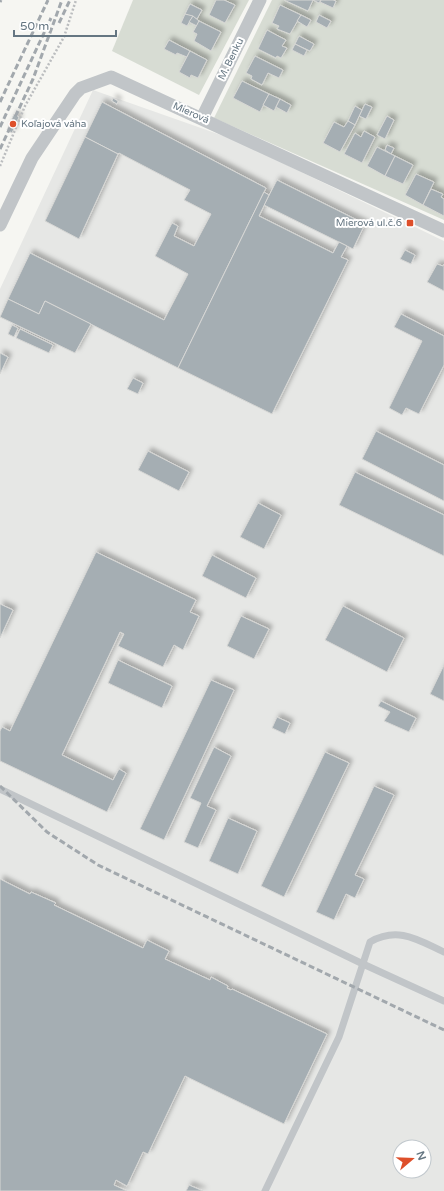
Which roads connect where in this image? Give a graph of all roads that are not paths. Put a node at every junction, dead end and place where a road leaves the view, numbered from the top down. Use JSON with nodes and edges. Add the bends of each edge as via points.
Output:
{"nodes":[{"id":1,"x":260,"y":0,"type":"edge"},
{"id":2,"x":202,"y":118,"type":"junction"},
{"id":3,"x":0,"y":225,"type":"edge"},
{"id":4,"x":444,"y":231,"type":"edge"},
{"id":5,"x":0,"y":789,"type":"edge"},
{"id":6,"x":444,"y":952,"type":"edge"},
{"id":7,"x":363,"y":964,"type":"junction"},
{"id":8,"x":444,"y":1001,"type":"edge"},
{"id":9,"x":265,"y":1191,"type":"edge"}],
"edges":[{"from":1,"to":2,"type":"street","name":"M. Benku"},
{"from":2,"to":3,"type":"street","name":"Mierová","via":[[111,77],[81,88],[32,158]]},
{"from":2,"to":4,"type":"street","name":"Mierová"},
{"from":5,"to":7,"type":"lane"},
{"from":6,"to":7,"type":"lane","via":[[406,935],[382,935],[370,942]]},
{"from":7,"to":8,"type":"lane"},
{"from":7,"to":9,"type":"lane","via":[[339,1037]]}]}
